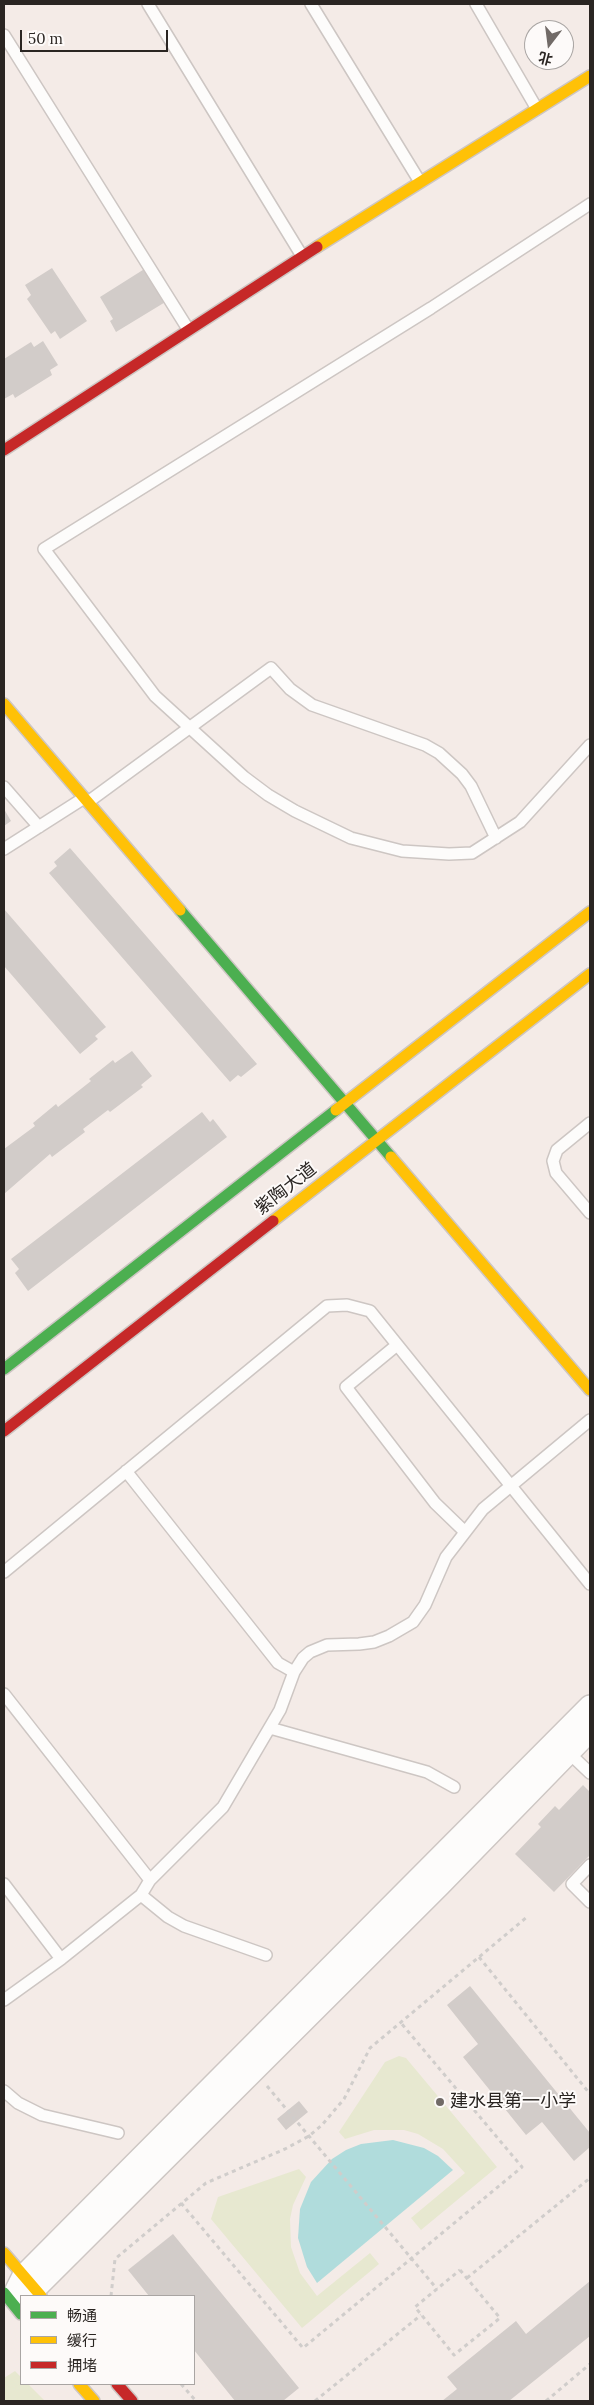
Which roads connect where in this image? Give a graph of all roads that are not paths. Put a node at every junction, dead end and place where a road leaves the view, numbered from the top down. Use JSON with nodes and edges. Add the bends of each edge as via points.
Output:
{"nodes":[{"id":1,"x":148,"y":4,"type":"edge"},
{"id":2,"x":311,"y":4,"type":"edge"},
{"id":3,"x":476,"y":4,"type":"edge"},
{"id":4,"x":4,"y":35,"type":"edge"},
{"id":5,"x":590,"y":76,"type":"edge"},
{"id":6,"x":538,"y":109,"type":"junction"},
{"id":7,"x":420,"y":182,"type":"junction"},
{"id":8,"x":590,"y":204,"type":"edge"},
{"id":9,"x":302,"y":256,"type":"junction"},
{"id":10,"x":188,"y":329,"type":"junction"},
{"id":11,"x":4,"y":450,"type":"edge"},
{"id":12,"x":4,"y":704,"type":"edge"},
{"id":13,"x":189,"y":728,"type":"junction"},
{"id":14,"x":590,"y":745,"type":"edge"},
{"id":15,"x":4,"y":786,"type":"edge"},
{"id":16,"x":86,"y":800,"type":"junction"},
{"id":17,"x":39,"y":827,"type":"junction"},
{"id":18,"x":496,"y":838,"type":"junction"},
{"id":19,"x":4,"y":850,"type":"edge"},
{"id":20,"x":590,"y":912,"type":"edge"},
{"id":21,"x":590,"y":974,"type":"edge"},
{"id":22,"x":345,"y":1103,"type":"junction"},
{"id":23,"x":590,"y":1123,"type":"edge"},
{"id":24,"x":377,"y":1140,"type":"junction"},
{"id":25,"x":590,"y":1213,"type":"edge"},
{"id":26,"x":397,"y":1345,"type":"junction"},
{"id":27,"x":4,"y":1369,"type":"edge"},
{"id":28,"x":590,"y":1390,"type":"edge"},
{"id":29,"x":590,"y":1420,"type":"edge"},
{"id":30,"x":4,"y":1431,"type":"edge"},
{"id":31,"x":126,"y":1471,"type":"junction"},
{"id":32,"x":511,"y":1486,"type":"junction"},
{"id":33,"x":464,"y":1531,"type":"junction"},
{"id":34,"x":4,"y":1572,"type":"edge"},
{"id":35,"x":590,"y":1584,"type":"edge"},
{"id":36,"x":294,"y":1672,"type":"junction"},
{"id":37,"x":4,"y":1694,"type":"edge"},
{"id":38,"x":590,"y":1706,"type":"edge"},
{"id":39,"x":270,"y":1728,"type":"junction"},
{"id":40,"x":590,"y":1731,"type":"edge"},
{"id":41,"x":569,"y":1753,"type":"junction"},
{"id":42,"x":590,"y":1773,"type":"edge"},
{"id":43,"x":454,"y":1787,"type":"dead end"},
{"id":44,"x":590,"y":1865,"type":"edge"},
{"id":45,"x":150,"y":1880,"type":"junction"},
{"id":46,"x":4,"y":1884,"type":"edge"},
{"id":47,"x":141,"y":1895,"type":"junction"},
{"id":48,"x":590,"y":1902,"type":"edge"},
{"id":49,"x":266,"y":1955,"type":"dead end"},
{"id":50,"x":61,"y":1960,"type":"junction"},
{"id":51,"x":4,"y":2000,"type":"edge"},
{"id":52,"x":4,"y":2091,"type":"edge"},
{"id":53,"x":118,"y":2133,"type":"dead end"},
{"id":54,"x":4,"y":2253,"type":"edge"},
{"id":55,"x":33,"y":2287,"type":"edge"},
{"id":56,"x":22,"y":2295,"type":"edge"},
{"id":57,"x":80,"y":2385,"type":"edge"},
{"id":58,"x":118,"y":2385,"type":"edge"},
{"id":59,"x":94,"y":2401,"type":"edge"},
{"id":60,"x":132,"y":2401,"type":"edge"}],
"edges":[{"from":1,"to":9,"type":"lane"},
{"from":2,"to":7,"type":"lane"},
{"from":3,"to":6,"type":"lane"},
{"from":4,"to":10,"type":"lane"},
{"from":5,"to":6,"type":"street"},
{"from":6,"to":7,"type":"street"},
{"from":7,"to":9,"type":"street"},
{"from":8,"to":13,"type":"lane","via":[[431,308],[44,549],[154,696]]},
{"from":9,"to":10,"type":"street"},
{"from":10,"to":11,"type":"street"},
{"from":12,"to":16,"type":"street"},
{"from":13,"to":16,"type":"lane"},
{"from":13,"to":18,"type":"lane","via":[[268,795],[301,815],[351,838],[402,851],[449,854],[472,853]]},
{"from":13,"to":18,"type":"lane","via":[[271,668],[290,689],[312,705],[425,745],[439,753],[471,786]]},
{"from":14,"to":18,"type":"lane","via":[[520,822]]},
{"from":15,"to":17,"type":"lane"},
{"from":16,"to":17,"type":"lane"},
{"from":16,"to":22,"type":"street"},
{"from":17,"to":19,"type":"lane"},
{"from":20,"to":22,"type":"street","name":"紫陶大道"},
{"from":21,"to":24,"type":"street","name":"紫陶大道"},
{"from":22,"to":24,"type":"street"},
{"from":22,"to":27,"type":"street","name":"紫陶大道"},
{"from":23,"to":25,"type":"lane","via":[[557,1150],[553,1161],[556,1173]]},
{"from":24,"to":28,"type":"street"},
{"from":24,"to":30,"type":"street","name":"紫陶大道"},
{"from":26,"to":31,"type":"lane","via":[[370,1311],[347,1305],[327,1306]]},
{"from":26,"to":32,"type":"lane"},
{"from":26,"to":33,"type":"lane","via":[[346,1387],[435,1503]]},
{"from":29,"to":32,"type":"lane"},
{"from":31,"to":34,"type":"lane"},
{"from":31,"to":36,"type":"lane","via":[[278,1664]]},
{"from":32,"to":33,"type":"lane","via":[[483,1509]]},
{"from":32,"to":35,"type":"lane"},
{"from":33,"to":36,"type":"lane","via":[[446,1557],[425,1605],[412,1622],[374,1642],[318,1647],[303,1658]]},
{"from":36,"to":39,"type":"lane"},
{"from":37,"to":45,"type":"lane"},
{"from":38,"to":55,"type":"street"},
{"from":39,"to":43,"type":"lane","via":[[427,1772]]},
{"from":39,"to":45,"type":"lane","via":[[223,1807]]},
{"from":40,"to":41,"type":"street"},
{"from":41,"to":42,"type":"lane"},
{"from":41,"to":55,"type":"street"},
{"from":44,"to":48,"type":"lane","via":[[572,1884]]},
{"from":45,"to":47,"type":"lane"},
{"from":46,"to":50,"type":"lane"},
{"from":47,"to":49,"type":"lane","via":[[184,1926]]},
{"from":47,"to":50,"type":"lane"},
{"from":50,"to":51,"type":"lane"},
{"from":52,"to":53,"type":"lane","via":[[18,2103],[42,2115]]},
{"from":54,"to":55,"type":"street"},
{"from":55,"to":56,"type":"street"},
{"from":57,"to":59,"type":"street"},
{"from":58,"to":60,"type":"street"}]}
